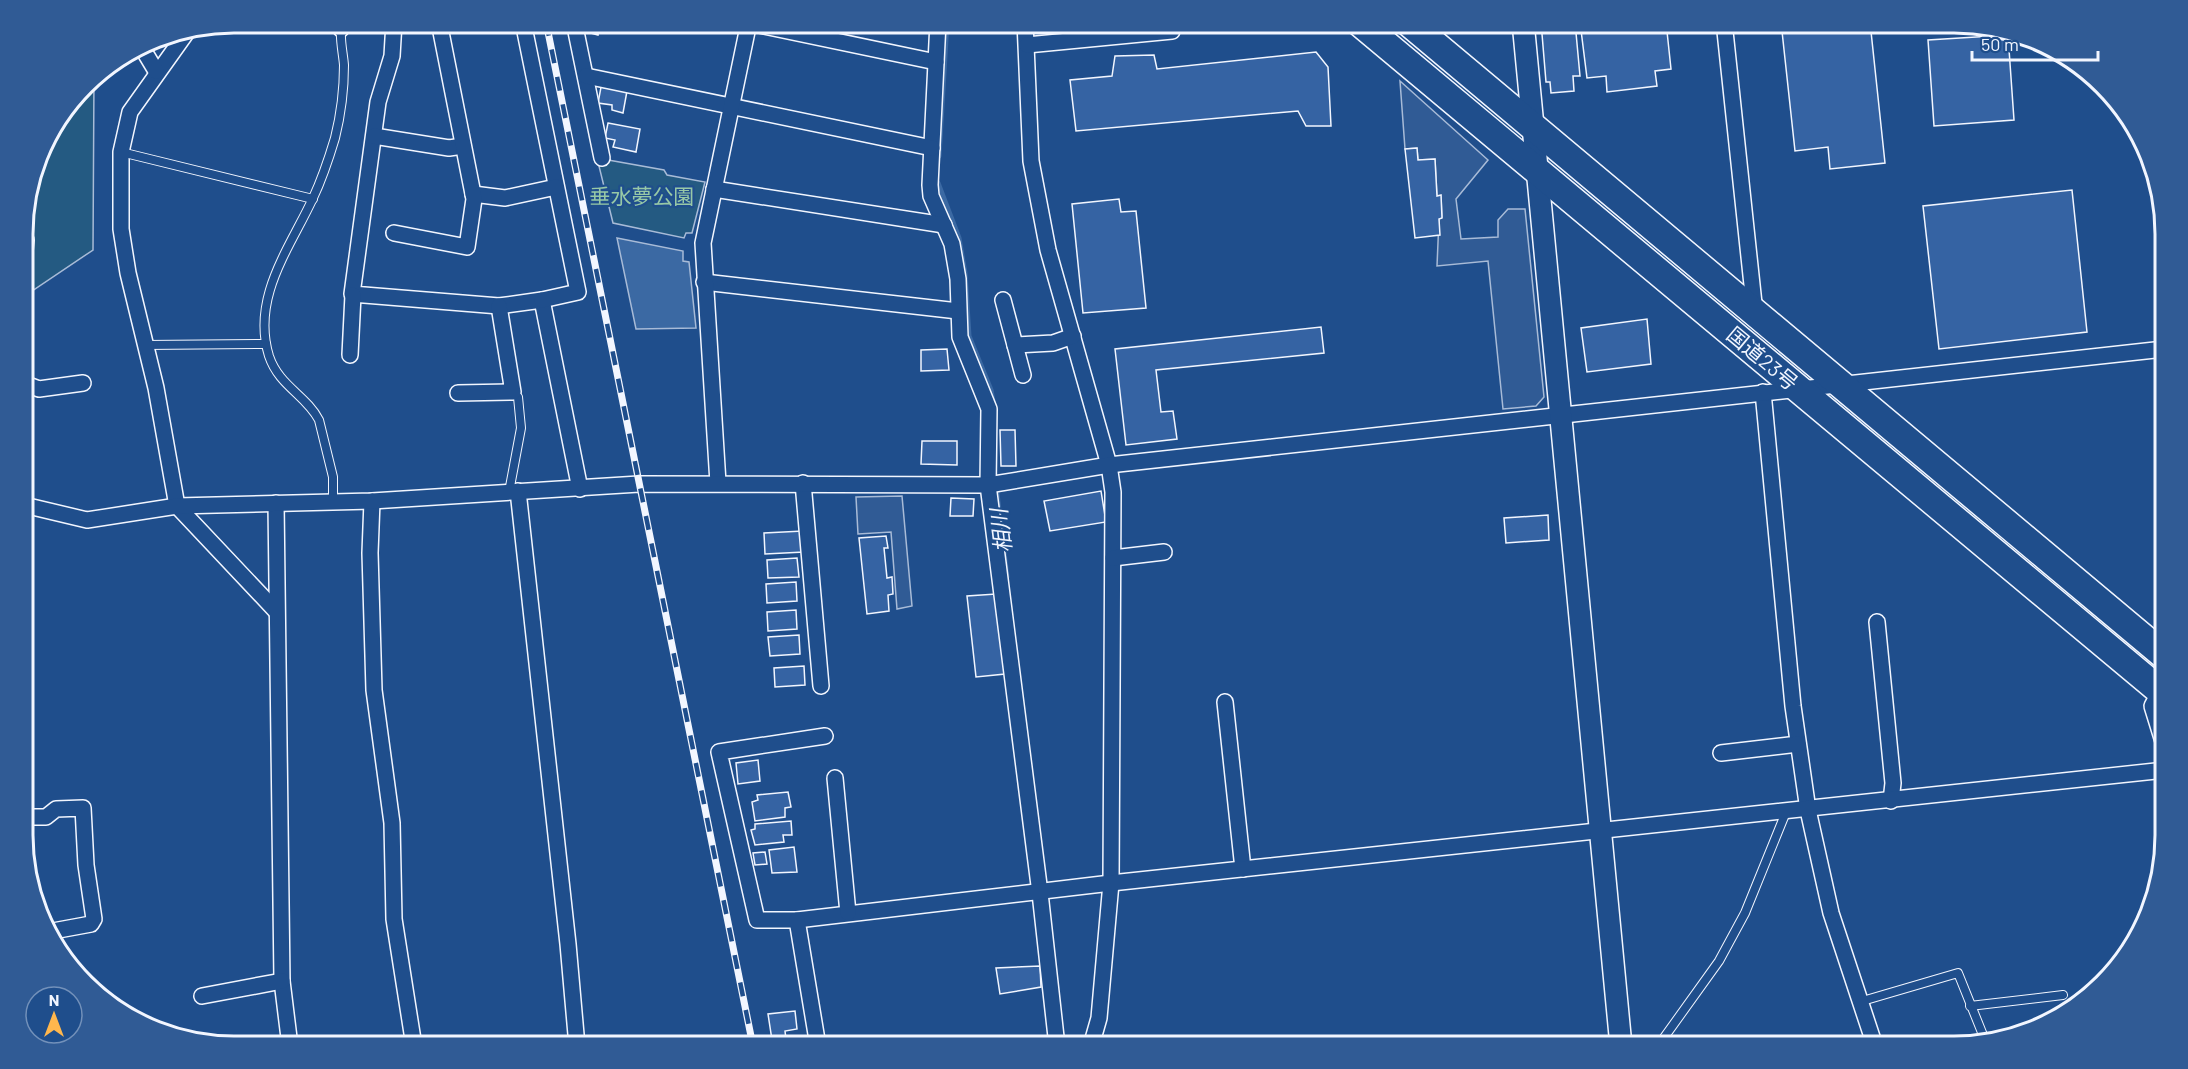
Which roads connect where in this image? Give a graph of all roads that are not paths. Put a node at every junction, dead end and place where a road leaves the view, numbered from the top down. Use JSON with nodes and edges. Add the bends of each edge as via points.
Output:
{"nodes":[{"id":1,"x":342,"y":33,"type":"edge"},
{"id":2,"x":393,"y":33,"type":"edge"},
{"id":3,"x":441,"y":33,"type":"edge"},
{"id":4,"x":525,"y":33,"type":"edge"},
{"id":5,"x":576,"y":33,"type":"edge"},
{"id":6,"x":745,"y":33,"type":"edge"},
{"id":7,"x":795,"y":33,"type":"edge"},
{"id":8,"x":937,"y":33,"type":"edge"},
{"id":9,"x":1024,"y":33,"type":"edge"},
{"id":10,"x":1114,"y":33,"type":"edge"},
{"id":11,"x":1372,"y":33,"type":"edge"},
{"id":12,"x":1421,"y":33,"type":"edge"},
{"id":13,"x":1524,"y":33,"type":"edge"},
{"id":14,"x":1725,"y":33,"type":"edge"},
{"id":15,"x":180,"y":41,"type":"edge"},
{"id":16,"x":1027,"y":45,"type":"junction"},
{"id":17,"x":146,"y":54,"type":"edge"},
{"id":18,"x":936,"y":62,"type":"junction"},
{"id":19,"x":156,"y":71,"type":"junction"},
{"id":20,"x":585,"y":76,"type":"junction"},
{"id":21,"x":731,"y":106,"type":"junction"},
{"id":22,"x":1534,"y":126,"type":"junction"},
{"id":23,"x":374,"y":135,"type":"junction"},
{"id":24,"x":463,"y":146,"type":"junction"},
{"id":25,"x":932,"y":147,"type":"junction"},
{"id":26,"x":121,"y":152,"type":"junction"},
{"id":27,"x":602,"y":158,"type":"dead end"},
{"id":28,"x":1536,"y":173,"type":"junction"},
{"id":29,"x":556,"y":187,"type":"junction"},
{"id":30,"x":714,"y":189,"type":"junction"},
{"id":31,"x":473,"y":194,"type":"junction"},
{"id":32,"x":313,"y":199,"type":"junction"},
{"id":33,"x":944,"y":225,"type":"junction"},
{"id":34,"x":394,"y":233,"type":"dead end"},
{"id":35,"x":704,"y":282,"type":"junction"},
{"id":36,"x":354,"y":294,"type":"junction"},
{"id":37,"x":542,"y":300,"type":"junction"},
{"id":38,"x":1003,"y":300,"type":"dead end"},
{"id":39,"x":499,"y":306,"type":"junction"},
{"id":40,"x":958,"y":311,"type":"junction"},
{"id":41,"x":1755,"y":313,"type":"junction"},
{"id":42,"x":1073,"y":336,"type":"junction"},
{"id":43,"x":266,"y":344,"type":"junction"},
{"id":44,"x":145,"y":345,"type":"junction"},
{"id":45,"x":1015,"y":345,"type":"junction"},
{"id":46,"x":2155,"y":351,"type":"edge"},
{"id":47,"x":351,"y":355,"type":"dead end"},
{"id":48,"x":1023,"y":375,"type":"dead end"},
{"id":49,"x":83,"y":383,"type":"dead end"},
{"id":50,"x":1839,"y":383,"type":"junction"},
{"id":51,"x":33,"y":386,"type":"edge"},
{"id":52,"x":1796,"y":388,"type":"junction"},
{"id":53,"x":513,"y":392,"type":"junction"},
{"id":54,"x":1763,"y":392,"type":"junction"},
{"id":55,"x":458,"y":393,"type":"dead end"},
{"id":56,"x":1561,"y":415,"type":"junction"},
{"id":57,"x":1109,"y":465,"type":"junction"},
{"id":58,"x":718,"y":483,"type":"junction"},
{"id":59,"x":802,"y":483,"type":"junction"},
{"id":60,"x":994,"y":485,"type":"junction"},
{"id":61,"x":580,"y":489,"type":"junction"},
{"id":62,"x":514,"y":491,"type":"junction"},
{"id":63,"x":372,"y":501,"type":"junction"},
{"id":64,"x":333,"y":502,"type":"junction"},
{"id":65,"x":276,"y":503,"type":"junction"},
{"id":66,"x":177,"y":506,"type":"junction"},
{"id":67,"x":33,"y":508,"type":"edge"},
{"id":68,"x":1164,"y":552,"type":"dead end"},
{"id":69,"x":1113,"y":558,"type":"junction"},
{"id":70,"x":276,"y":611,"type":"junction"},
{"id":71,"x":1876,"y":622,"type":"dead end"},
{"id":72,"x":2155,"y":648,"type":"edge"},
{"id":73,"x":820,"y":686,"type":"dead end"},
{"id":74,"x":2155,"y":687,"type":"edge"},
{"id":75,"x":1225,"y":702,"type":"dead end"},
{"id":76,"x":2155,"y":702,"type":"edge"},
{"id":77,"x":2155,"y":716,"type":"edge"},
{"id":78,"x":825,"y":736,"type":"dead end"},
{"id":79,"x":1798,"y":744,"type":"junction"},
{"id":80,"x":1721,"y":753,"type":"dead end"},
{"id":81,"x":2155,"y":771,"type":"edge"},
{"id":82,"x":835,"y":778,"type":"dead end"},
{"id":83,"x":1891,"y":801,"type":"junction"},
{"id":84,"x":1808,"y":810,"type":"junction"},
{"id":85,"x":1785,"y":812,"type":"junction"},
{"id":86,"x":33,"y":817,"type":"edge"},
{"id":87,"x":1601,"y":831,"type":"junction"},
{"id":88,"x":1243,"y":869,"type":"junction"},
{"id":89,"x":1111,"y":883,"type":"junction"},
{"id":90,"x":1045,"y":892,"type":"junction"},
{"id":91,"x":848,"y":913,"type":"junction"},
{"id":92,"x":797,"y":920,"type":"junction"},
{"id":93,"x":57,"y":930,"type":"edge"},
{"id":94,"x":282,"y":981,"type":"junction"},
{"id":95,"x":2063,"y":995,"type":"dead end"},
{"id":96,"x":202,"y":996,"type":"dead end"},
{"id":97,"x":1859,"y":1002,"type":"junction"},
{"id":98,"x":1970,"y":1006,"type":"junction"},
{"id":99,"x":1982,"y":1034,"type":"edge"},
{"id":100,"x":289,"y":1036,"type":"edge"},
{"id":101,"x":412,"y":1036,"type":"edge"},
{"id":102,"x":576,"y":1036,"type":"edge"},
{"id":103,"x":816,"y":1036,"type":"edge"},
{"id":104,"x":1056,"y":1036,"type":"edge"},
{"id":105,"x":1094,"y":1036,"type":"edge"},
{"id":106,"x":1620,"y":1036,"type":"edge"},
{"id":107,"x":1665,"y":1036,"type":"edge"},
{"id":108,"x":1871,"y":1036,"type":"edge"}],
"edges":[{"from":1,"to":32,"type":"lane","via":[[341,106],[331,151]]},
{"from":2,"to":23,"type":"street","via":[[391,64],[378,102]]},
{"from":3,"to":24,"type":"street"},
{"from":4,"to":29,"type":"street"},
{"from":5,"to":20,"type":"street"},
{"from":6,"to":21,"type":"street"},
{"from":7,"to":18,"type":"street"},
{"from":8,"to":18,"type":"street"},
{"from":9,"to":16,"type":"street"},
{"from":10,"to":16,"type":"street"},
{"from":11,"to":28,"type":"highway","name":"国道23号"},
{"from":12,"to":22,"type":"highway","name":"国道23号"},
{"from":13,"to":22,"type":"street"},
{"from":14,"to":41,"type":"street"},
{"from":15,"to":19,"type":"street"},
{"from":16,"to":42,"type":"street","via":[[1031,161],[1048,250]]},
{"from":17,"to":19,"type":"street"},
{"from":18,"to":25,"type":"street"},
{"from":19,"to":26,"type":"street","via":[[130,112]]},
{"from":20,"to":21,"type":"street"},
{"from":20,"to":27,"type":"street"},
{"from":21,"to":25,"type":"street"},
{"from":21,"to":30,"type":"street"},
{"from":22,"to":28,"type":"street"},
{"from":22,"to":41,"type":"highway","name":"国道23号"},
{"from":23,"to":24,"type":"street","via":[[449,148]]},
{"from":23,"to":36,"type":"street"},
{"from":24,"to":31,"type":"street"},
{"from":25,"to":33,"type":"street","via":[[931,196]]},
{"from":26,"to":32,"type":"lane"},
{"from":26,"to":44,"type":"street","via":[[121,229]]},
{"from":28,"to":52,"type":"highway","name":"国道23号"},
{"from":28,"to":56,"type":"street"},
{"from":29,"to":31,"type":"street","via":[[505,198]]},
{"from":29,"to":37,"type":"street","via":[[578,292]]},
{"from":30,"to":33,"type":"street"},
{"from":30,"to":35,"type":"street","via":[[703,243]]},
{"from":31,"to":34,"type":"street","via":[[467,247]]},
{"from":32,"to":43,"type":"lane","via":[[276,268],[266,309]]},
{"from":33,"to":40,"type":"street","via":[[955,257]]},
{"from":35,"to":40,"type":"street"},
{"from":35,"to":58,"type":"street"},
{"from":36,"to":39,"type":"street"},
{"from":36,"to":47,"type":"street"},
{"from":37,"to":39,"type":"street"},
{"from":37,"to":61,"type":"street"},
{"from":38,"to":45,"type":"street"},
{"from":39,"to":53,"type":"street"},
{"from":40,"to":60,"type":"street","via":[[960,337],[988,410]]},
{"from":41,"to":50,"type":"highway","name":"国道23号"},
{"from":42,"to":45,"type":"street","via":[[1053,343]]},
{"from":42,"to":57,"type":"street"},
{"from":43,"to":44,"type":"lane"},
{"from":43,"to":64,"type":"lane","via":[[278,375],[319,420],[332,467]]},
{"from":44,"to":66,"type":"street"},
{"from":45,"to":48,"type":"street"},
{"from":46,"to":50,"type":"street"},
{"from":49,"to":51,"type":"street"},
{"from":50,"to":52,"type":"street"},
{"from":50,"to":72,"type":"highway","name":"国道23号"},
{"from":52,"to":54,"type":"street"},
{"from":52,"to":74,"type":"highway","name":"国道23号"},
{"from":53,"to":55,"type":"street"},
{"from":53,"to":62,"type":"lane","via":[[518,397],[521,428]]},
{"from":54,"to":56,"type":"street"},
{"from":54,"to":79,"type":"street"},
{"from":56,"to":57,"type":"street"},
{"from":56,"to":87,"type":"street"},
{"from":57,"to":60,"type":"street"},
{"from":57,"to":69,"type":"street"},
{"from":58,"to":59,"type":"street"},
{"from":58,"to":61,"type":"street"},
{"from":59,"to":60,"type":"street","via":[[883,490]]},
{"from":59,"to":73,"type":"street"},
{"from":60,"to":90,"type":"street"},
{"from":61,"to":62,"type":"street"},
{"from":62,"to":63,"type":"street"},
{"from":62,"to":102,"type":"street"},
{"from":63,"to":64,"type":"street"},
{"from":63,"to":101,"type":"street","via":[[374,690],[392,823],[394,919]]},
{"from":64,"to":65,"type":"street"},
{"from":65,"to":66,"type":"street"},
{"from":65,"to":70,"type":"street"},
{"from":66,"to":67,"type":"street","via":[[87,520]]},
{"from":66,"to":70,"type":"street"},
{"from":68,"to":69,"type":"street"},
{"from":69,"to":89,"type":"street"},
{"from":70,"to":94,"type":"street"},
{"from":71,"to":83,"type":"street","via":[[1893,783]]},
{"from":75,"to":88,"type":"street"},
{"from":76,"to":77,"type":"street"},
{"from":78,"to":92,"type":"street","via":[[719,752],[757,920]]},
{"from":79,"to":80,"type":"street"},
{"from":79,"to":84,"type":"street"},
{"from":81,"to":83,"type":"street"},
{"from":82,"to":91,"type":"street"},
{"from":83,"to":84,"type":"street"},
{"from":84,"to":85,"type":"street"},
{"from":84,"to":97,"type":"street","via":[[1831,913]]},
{"from":85,"to":87,"type":"street"},
{"from":85,"to":107,"type":"lane","via":[[1745,913],[1719,961]]},
{"from":86,"to":93,"type":"street","via":[[46,817],[56,809],[83,808],[94,919],[91,924]]},
{"from":87,"to":88,"type":"street"},
{"from":87,"to":106,"type":"street"},
{"from":88,"to":89,"type":"street"},
{"from":89,"to":90,"type":"street"},
{"from":89,"to":105,"type":"street","via":[[1099,1018]]},
{"from":90,"to":91,"type":"street"},
{"from":90,"to":104,"type":"street"},
{"from":91,"to":92,"type":"street"},
{"from":92,"to":103,"type":"street"},
{"from":94,"to":96,"type":"street"},
{"from":94,"to":100,"type":"street"},
{"from":95,"to":98,"type":"lane"},
{"from":97,"to":98,"type":"lane","via":[[1958,974]]},
{"from":97,"to":108,"type":"street"},
{"from":98,"to":99,"type":"lane"}]}
